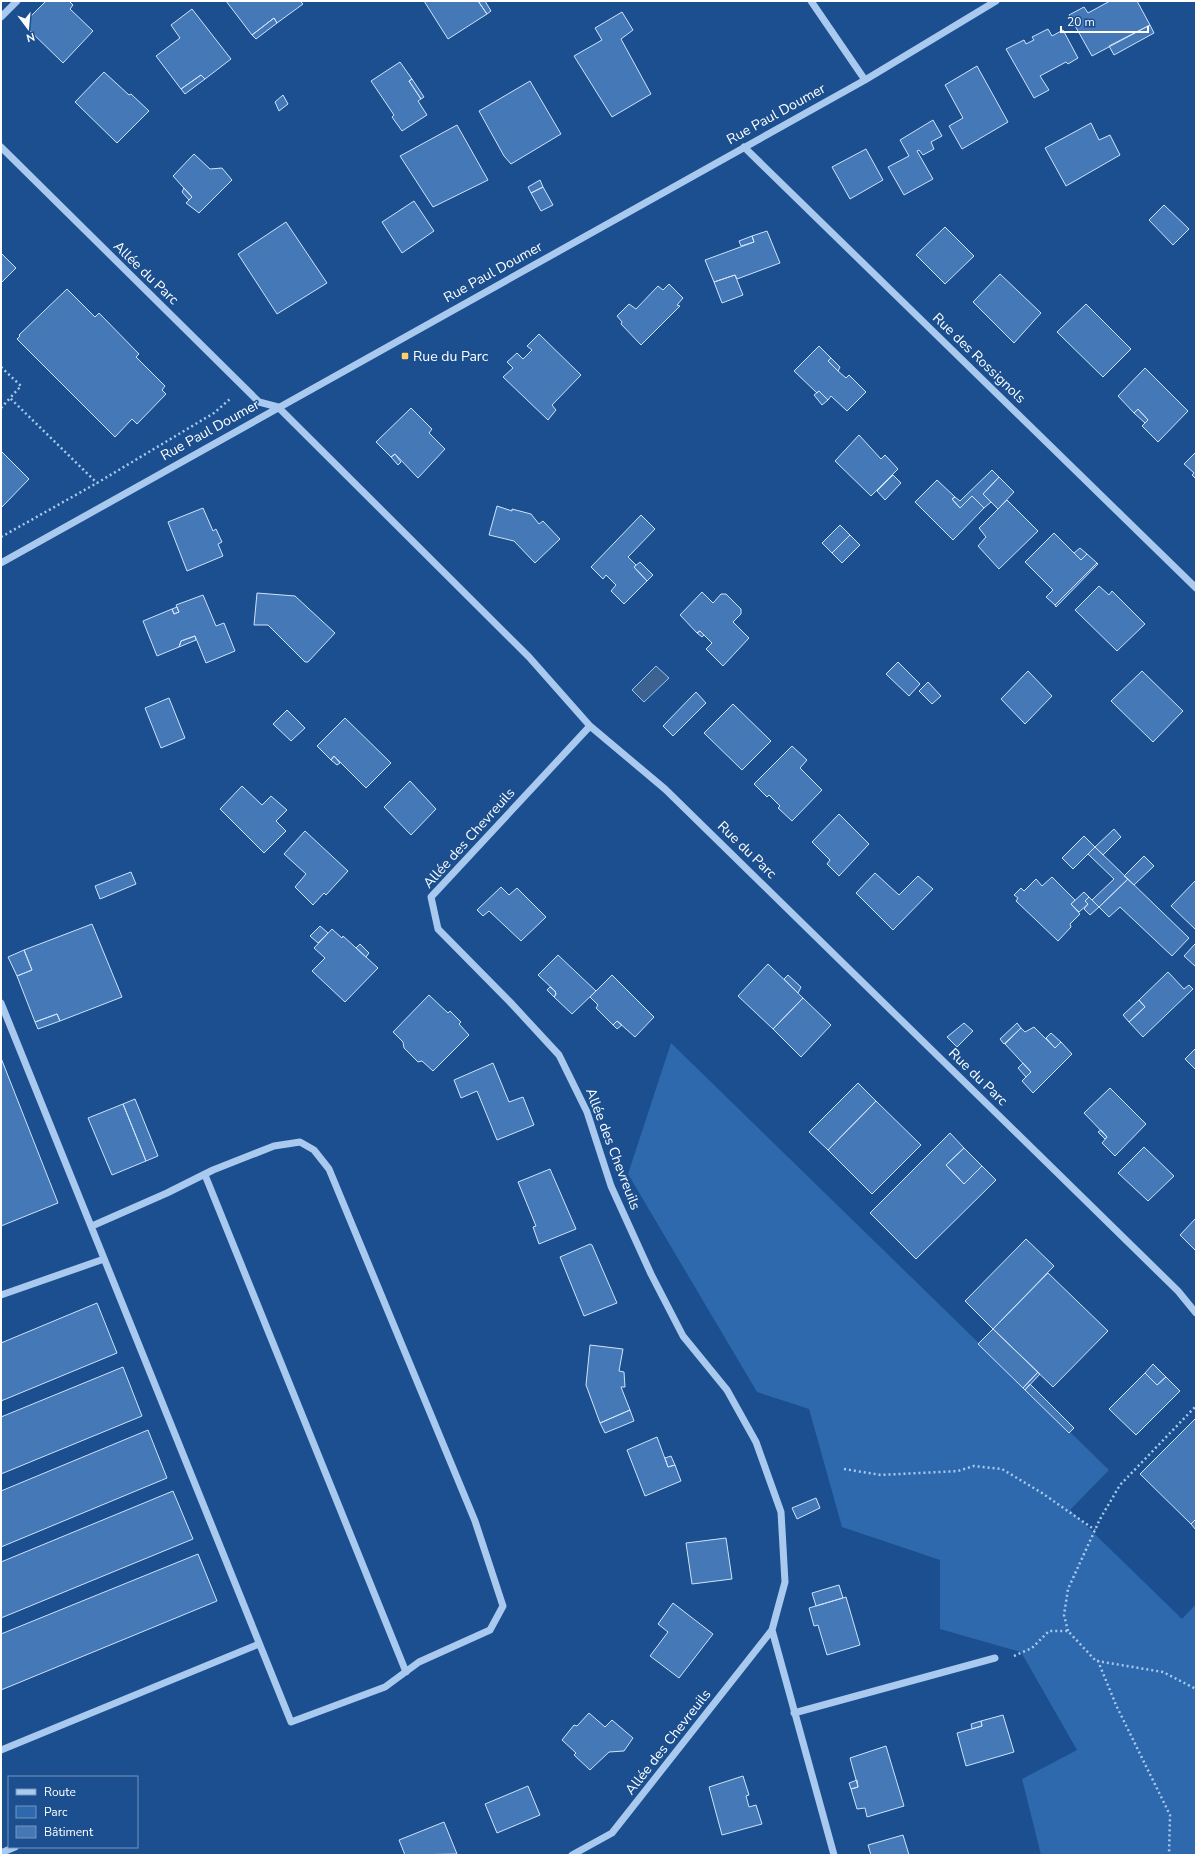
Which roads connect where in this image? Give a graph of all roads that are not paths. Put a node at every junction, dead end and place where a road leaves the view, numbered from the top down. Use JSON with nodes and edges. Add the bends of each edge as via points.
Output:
{"nodes":[{"id":1,"x":17,"y":1,"type":"edge"},
{"id":2,"x":812,"y":1,"type":"edge"},
{"id":3,"x":996,"y":1,"type":"edge"},
{"id":4,"x":1,"y":17,"type":"edge"},
{"id":5,"x":865,"y":80,"type":"junction"},
{"id":6,"x":744,"y":146,"type":"junction"},
{"id":7,"x":1,"y":147,"type":"edge"},
{"id":8,"x":278,"y":407,"type":"junction"},
{"id":9,"x":1,"y":563,"type":"edge"},
{"id":10,"x":1196,"y":588,"type":"edge"},
{"id":11,"x":590,"y":726,"type":"junction"},
{"id":12,"x":1,"y":1003,"type":"edge"},
{"id":13,"x":204,"y":1175,"type":"junction"},
{"id":14,"x":92,"y":1226,"type":"junction"},
{"id":15,"x":104,"y":1259,"type":"junction"},
{"id":16,"x":1,"y":1295,"type":"edge"},
{"id":17,"x":1196,"y":1313,"type":"edge"},
{"id":18,"x":772,"y":1630,"type":"junction"},
{"id":19,"x":259,"y":1644,"type":"junction"},
{"id":20,"x":993,"y":1658,"type":"road end"},
{"id":21,"x":406,"y":1672,"type":"junction"},
{"id":22,"x":794,"y":1713,"type":"junction"},
{"id":23,"x":1,"y":1750,"type":"edge"},
{"id":24,"x":12,"y":1848,"type":"edge"},
{"id":25,"x":1,"y":1852,"type":"edge"},
{"id":26,"x":572,"y":1855,"type":"edge"},
{"id":27,"x":834,"y":1855,"type":"edge"}],
"edges":[{"from":1,"to":4,"type":"street"},
{"from":2,"to":5,"type":"street"},
{"from":3,"to":5,"type":"street","name":"Rue Paul Doumer"},
{"from":5,"to":6,"type":"street","name":"Rue Paul Doumer"},
{"from":6,"to":8,"type":"street","name":"Rue Paul Doumer"},
{"from":6,"to":10,"type":"street","name":"Rue des Rossignols"},
{"from":7,"to":8,"type":"street","name":"Allée du Parc","via":[[259,402]]},
{"from":8,"to":9,"type":"street","name":"Rue Paul Doumer"},
{"from":8,"to":11,"type":"street","name":"Rue du Parc","via":[[529,657]]},
{"from":11,"to":17,"type":"street","name":"Rue du Parc","via":[[665,788],[1178,1290]]},
{"from":11,"to":18,"type":"street","name":"Allée des Chevreuils","via":[[431,897],[438,929],[558,1055],[587,1112],[611,1186],[654,1280],[683,1336],[727,1390],[756,1442],[781,1512],[785,1582]]},
{"from":12,"to":14,"type":"street"},
{"from":13,"to":14,"type":"street"},
{"from":13,"to":21,"type":"street"},
{"from":13,"to":21,"type":"street","via":[[274,1146],[300,1142],[314,1150],[329,1169],[475,1521],[503,1606],[490,1630],[419,1662]]},
{"from":14,"to":15,"type":"street"},
{"from":15,"to":16,"type":"street"},
{"from":15,"to":19,"type":"street"},
{"from":18,"to":22,"type":"street","name":"Allée des Chevreuils"},
{"from":18,"to":26,"type":"street","name":"Allée des Chevreuils","via":[[612,1833]]},
{"from":19,"to":21,"type":"street","via":[[291,1722],[385,1687]]},
{"from":19,"to":23,"type":"street"},
{"from":20,"to":22,"type":"street"},
{"from":22,"to":27,"type":"street","name":"Allée des Chevreuils"},
{"from":24,"to":25,"type":"street"}]}
